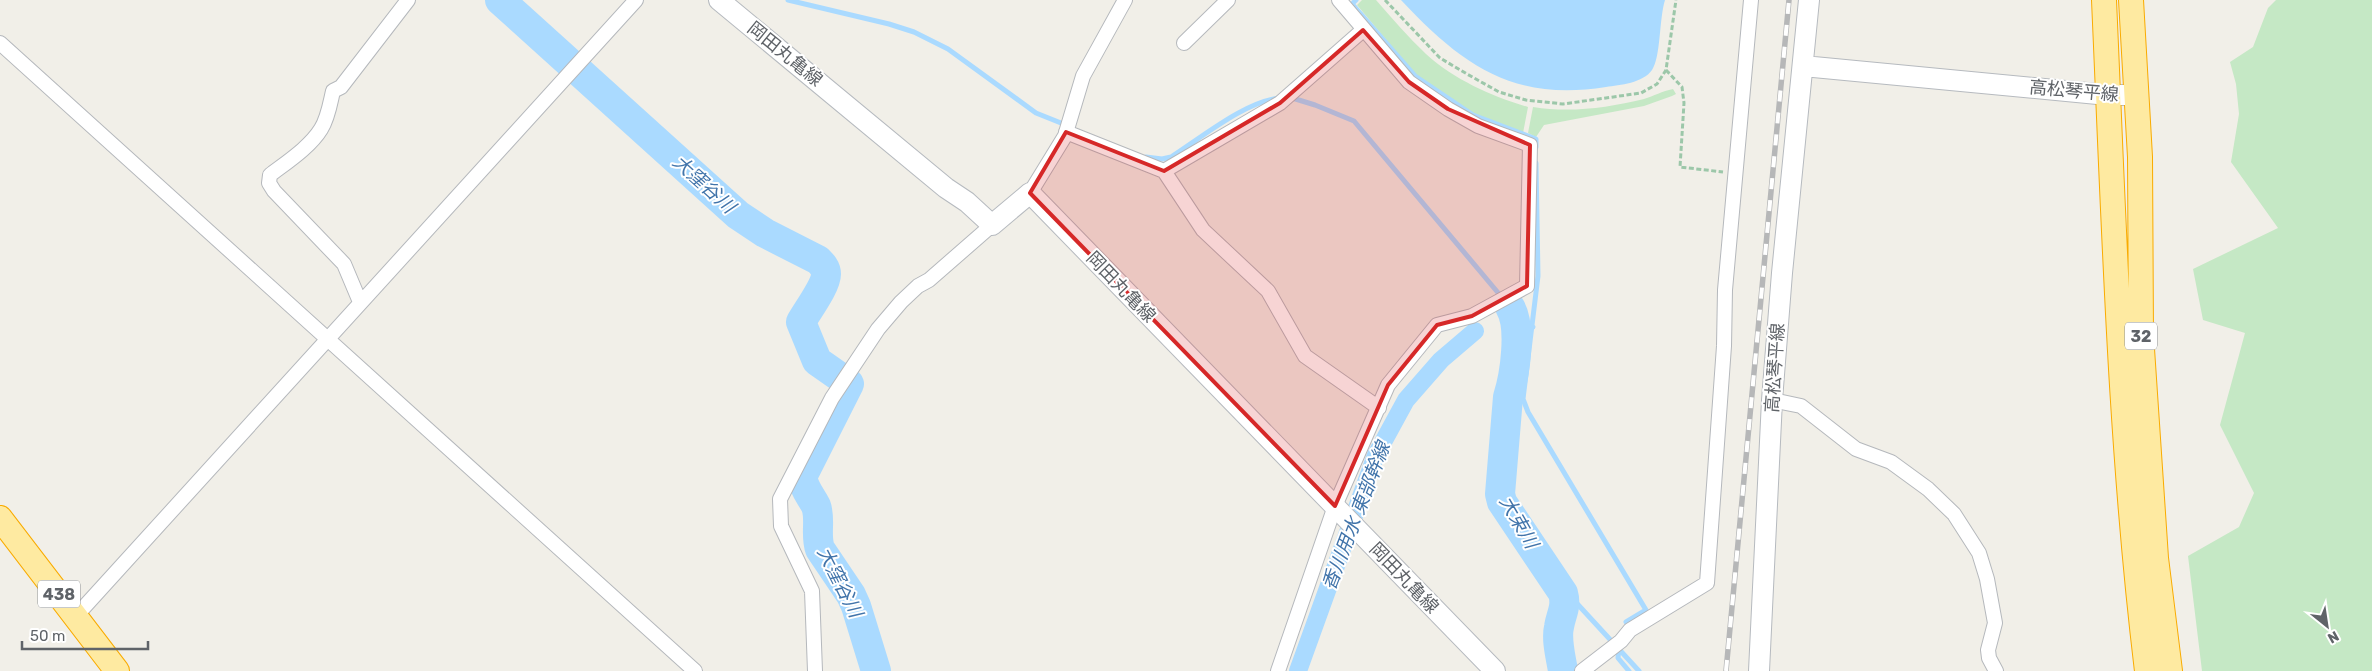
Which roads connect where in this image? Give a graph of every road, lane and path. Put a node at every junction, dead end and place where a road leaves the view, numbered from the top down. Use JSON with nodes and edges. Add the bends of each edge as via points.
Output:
{"nodes":[{"id":1,"x":408,"y":0,"type":"edge"},
{"id":2,"x":636,"y":0,"type":"edge"},
{"id":3,"x":719,"y":0,"type":"edge"},
{"id":4,"x":1125,"y":0,"type":"edge"},
{"id":5,"x":1228,"y":0,"type":"edge"},
{"id":6,"x":1339,"y":0,"type":"edge"},
{"id":7,"x":1385,"y":0,"type":"edge"},
{"id":8,"x":1676,"y":0,"type":"edge"},
{"id":9,"x":1751,"y":0,"type":"edge"},
{"id":10,"x":1809,"y":0,"type":"edge"},
{"id":11,"x":2104,"y":0,"type":"edge"},
{"id":12,"x":2131,"y":0,"type":"edge"},
{"id":13,"x":1363,"y":30,"type":"junction"},
{"id":14,"x":0,"y":43,"type":"edge"},
{"id":15,"x":1184,"y":43,"type":"dead end"},
{"id":16,"x":1803,"y":66,"type":"junction"},
{"id":17,"x":1666,"y":70,"type":"junction"},
{"id":18,"x":2108,"y":95,"type":"junction"},
{"id":19,"x":2135,"y":95,"type":"junction"},
{"id":20,"x":1067,"y":127,"type":"junction"},
{"id":21,"x":1164,"y":171,"type":"junction"},
{"id":22,"x":1736,"y":174,"type":"junction"},
{"id":23,"x":1030,"y":192,"type":"junction"},
{"id":24,"x":992,"y":225,"type":"junction"},
{"id":25,"x":360,"y":302,"type":"junction"},
{"id":26,"x":328,"y":339,"type":"junction"},
{"id":27,"x":1772,"y":400,"type":"junction"},
{"id":28,"x":1379,"y":408,"type":"junction"},
{"id":29,"x":1339,"y":510,"type":"junction"},
{"id":30,"x":0,"y":518,"type":"edge"},
{"id":31,"x":76,"y":616,"type":"junction"},
{"id":32,"x":117,"y":671,"type":"edge"},
{"id":33,"x":696,"y":671,"type":"edge"},
{"id":34,"x":815,"y":671,"type":"edge"},
{"id":35,"x":1278,"y":671,"type":"edge"},
{"id":36,"x":1495,"y":671,"type":"edge"},
{"id":37,"x":1582,"y":671,"type":"edge"},
{"id":38,"x":1759,"y":671,"type":"edge"},
{"id":39,"x":1996,"y":671,"type":"edge"},
{"id":40,"x":2147,"y":671,"type":"edge"},
{"id":41,"x":2170,"y":671,"type":"edge"}],
"edges":[{"from":1,"to":25,"type":"street","via":[[341,87],[333,91],[320,131],[270,175],[269,183],[274,191],[344,264]]},
{"from":2,"to":25,"type":"street"},
{"from":3,"to":24,"type":"main road","name":"岡田丸亀線"},
{"from":4,"to":20,"type":"street","via":[[1083,76]]},
{"from":5,"to":15,"type":"street"},
{"from":6,"to":13,"type":"street"},
{"from":7,"to":17,"type":"path","via":[[1440,58],[1499,92],[1526,100],[1563,104],[1641,93],[1657,84]]},
{"from":8,"to":17,"type":"path"},
{"from":9,"to":22,"type":"street"},
{"from":10,"to":16,"type":"main road","name":"高松琴平線"},
{"from":11,"to":18,"type":"highway","number":"32"},
{"from":12,"to":19,"type":"highway","number":"32"},
{"from":13,"to":21,"type":"street","via":[[1284,98]]},
{"from":13,"to":28,"type":"street","via":[[1409,82],[1448,110],[1478,126],[1530,145],[1527,286],[1472,316],[1437,325],[1388,385]]},
{"from":14,"to":26,"type":"street"},
{"from":16,"to":18,"type":"main road","name":"高松琴平線"},
{"from":16,"to":27,"type":"main road","name":"高松琴平線"},
{"from":17,"to":22,"type":"path","via":[[1682,87],[1680,167]]},
{"from":18,"to":19,"type":"main road","name":"高松琴平線"},
{"from":18,"to":40,"type":"highway","number":"32","via":[[2117,330],[2134,562]]},
{"from":19,"to":41,"type":"highway","number":"32","via":[[2140,157],[2141,334],[2156,558]]},
{"from":20,"to":21,"type":"street"},
{"from":20,"to":23,"type":"street"},
{"from":21,"to":28,"type":"street","via":[[1203,230],[1268,291],[1305,356]]},
{"from":22,"to":37,"type":"street","via":[[1725,290],[1707,583],[1630,630]]},
{"from":23,"to":24,"type":"main road"},
{"from":23,"to":29,"type":"main road","name":"岡田丸亀線"},
{"from":24,"to":34,"type":"street","via":[[913,291],[878,329],[832,398],[780,499],[782,526],[812,591]]},
{"from":25,"to":26,"type":"street"},
{"from":26,"to":31,"type":"street"},
{"from":26,"to":33,"type":"street"},
{"from":27,"to":38,"type":"main road","name":"高松琴平線"},
{"from":27,"to":39,"type":"street","via":[[1801,406],[1856,450],[1891,462],[1928,489],[1954,514],[1979,552],[1987,579],[1995,623],[1988,650]]},
{"from":28,"to":29,"type":"street"},
{"from":29,"to":35,"type":"street"},
{"from":29,"to":36,"type":"main road","name":"岡田丸亀線"},
{"from":30,"to":31,"type":"highway","number":"438"},
{"from":31,"to":32,"type":"highway","number":"438"}]}
